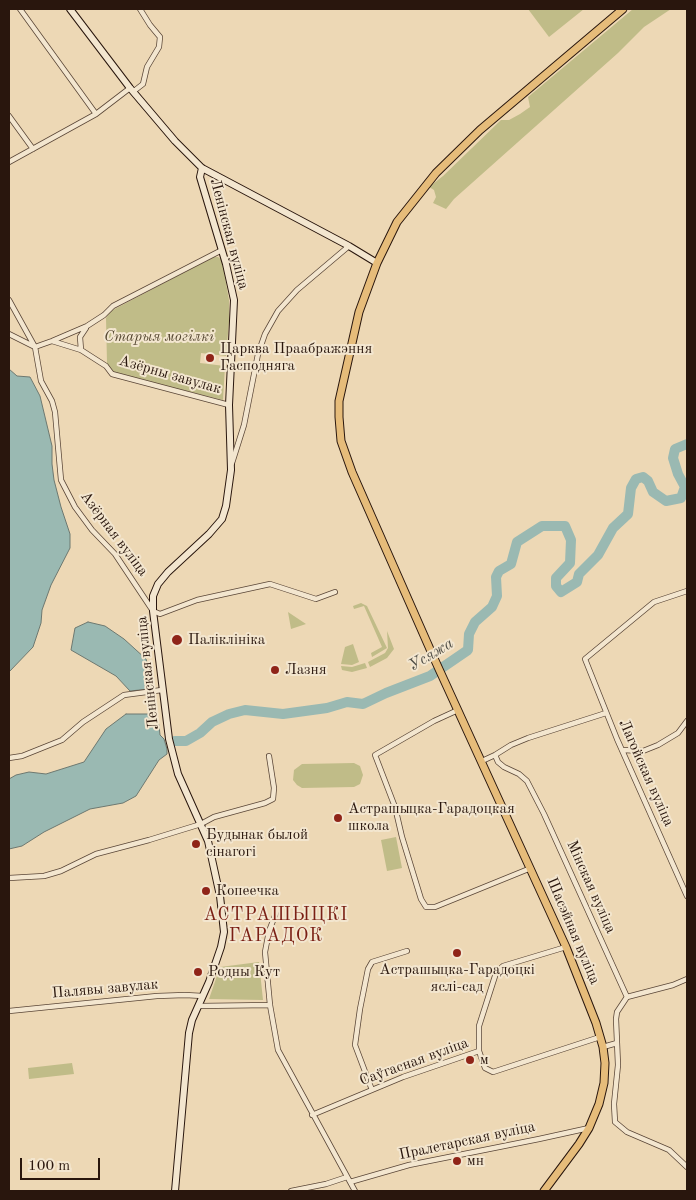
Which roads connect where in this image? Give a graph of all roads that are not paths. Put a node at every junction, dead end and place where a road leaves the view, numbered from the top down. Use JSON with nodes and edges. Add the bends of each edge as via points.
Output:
{"nodes":[{"id":1,"x":20,"y":9,"type":"edge"},
{"id":2,"x":70,"y":9,"type":"edge"},
{"id":3,"x":140,"y":9,"type":"edge"},
{"id":4,"x":623,"y":9,"type":"edge"},
{"id":5,"x":132,"y":90,"type":"junction"},
{"id":6,"x":96,"y":114,"type":"junction"},
{"id":7,"x":9,"y":116,"type":"edge"},
{"id":8,"x":34,"y":149,"type":"junction"},
{"id":9,"x":9,"y":162,"type":"edge"},
{"id":10,"x":202,"y":168,"type":"junction"},
{"id":11,"x":349,"y":246,"type":"junction"},
{"id":12,"x":222,"y":250,"type":"junction"},
{"id":13,"x":378,"y":263,"type":"junction"},
{"id":14,"x":9,"y":300,"type":"edge"},
{"id":15,"x":87,"y":326,"type":"junction"},
{"id":16,"x":9,"y":334,"type":"edge"},
{"id":17,"x":52,"y":341,"type":"junction"},
{"id":18,"x":35,"y":347,"type":"junction"},
{"id":19,"x":81,"y":350,"type":"junction"},
{"id":20,"x":229,"y":405,"type":"junction"},
{"id":21,"x":230,"y":470,"type":"junction"},
{"id":22,"x":687,"y":591,"type":"edge"},
{"id":23,"x":335,"y":592,"type":"dead end"},
{"id":24,"x":153,"y":611,"type":"junction"},
{"id":25,"x":162,"y":690,"type":"junction"},
{"id":26,"x":458,"y":710,"type":"junction"},
{"id":27,"x":606,"y":713,"type":"junction"},
{"id":28,"x":687,"y":721,"type":"edge"},
{"id":29,"x":622,"y":750,"type":"junction"},
{"id":30,"x":496,"y":755,"type":"junction"},
{"id":31,"x":269,"y":756,"type":"dead end"},
{"id":32,"x":9,"y":758,"type":"edge"},
{"id":33,"x":482,"y":761,"type":"junction"},
{"id":34,"x":201,"y":824,"type":"junction"},
{"id":35,"x":531,"y":868,"type":"junction"},
{"id":36,"x":9,"y":878,"type":"edge"},
{"id":37,"x":687,"y":896,"type":"edge"},
{"id":38,"x":278,"y":908,"type":"dead end"},
{"id":39,"x":566,"y":947,"type":"junction"},
{"id":40,"x":407,"y":951,"type":"dead end"},
{"id":41,"x":687,"y":979,"type":"edge"},
{"id":42,"x":204,"y":996,"type":"junction"},
{"id":43,"x":627,"y":997,"type":"junction"},
{"id":44,"x":270,"y":1005,"type":"junction"},
{"id":45,"x":199,"y":1006,"type":"junction"},
{"id":46,"x":9,"y":1011,"type":"edge"},
{"id":47,"x":600,"y":1037,"type":"junction"},
{"id":48,"x":618,"y":1043,"type":"junction"},
{"id":49,"x":603,"y":1047,"type":"junction"},
{"id":50,"x":479,"y":1051,"type":"junction"},
{"id":51,"x":372,"y":1090,"type":"junction"},
{"id":52,"x":312,"y":1115,"type":"junction"},
{"id":53,"x":589,"y":1128,"type":"junction"},
{"id":54,"x":687,"y":1167,"type":"edge"},
{"id":55,"x":347,"y":1177,"type":"junction"},
{"id":56,"x":350,"y":1182,"type":"junction"},
{"id":57,"x":175,"y":1191,"type":"edge"},
{"id":58,"x":291,"y":1191,"type":"edge"},
{"id":59,"x":355,"y":1191,"type":"edge"},
{"id":60,"x":544,"y":1191,"type":"edge"}],
"edges":[{"from":1,"to":6,"type":"street"},
{"from":2,"to":5,"type":"street"},
{"from":3,"to":5,"type":"street","via":[[160,37],[143,84]]},
{"from":4,"to":13,"type":"main road","name":"Шасэйная вуліца","via":[[500,112],[436,172],[397,222]]},
{"from":5,"to":6,"type":"street"},
{"from":5,"to":10,"type":"street"},
{"from":6,"to":8,"type":"street"},
{"from":7,"to":8,"type":"street"},
{"from":8,"to":9,"type":"street"},
{"from":10,"to":11,"type":"street"},
{"from":10,"to":12,"type":"street","name":"Ленінская вуліца","via":[[200,177]]},
{"from":11,"to":13,"type":"street"},
{"from":11,"to":21,"type":"street","via":[[297,290],[278,311],[270,326],[258,354],[244,425]]},
{"from":12,"to":15,"type":"street","via":[[113,306]]},
{"from":12,"to":20,"type":"street","name":"Ленінская вуліца","via":[[234,300]]},
{"from":13,"to":26,"type":"main road","name":"Шасэйная вуліца","via":[[359,312],[343,382],[339,417],[341,440],[352,472]]},
{"from":14,"to":18,"type":"street","name":"Азёрная вуліца"},
{"from":15,"to":17,"type":"street"},
{"from":15,"to":19,"type":"street","via":[[80,338]]},
{"from":16,"to":18,"type":"street"},
{"from":17,"to":18,"type":"street"},
{"from":17,"to":19,"type":"street","name":"Азёрны завулак"},
{"from":18,"to":24,"type":"street","name":"Азёрная вуліца","via":[[41,381],[55,412],[61,480],[75,507],[115,554]]},
{"from":19,"to":20,"type":"street","name":"Азёрны завулак","via":[[106,366],[112,374]]},
{"from":20,"to":21,"type":"street","name":"Ленінская вуліца"},
{"from":21,"to":24,"type":"street","name":"Ленінская вуліца","via":[[222,519],[163,578],[153,596]]},
{"from":22,"to":27,"type":"street","name":"Лагойская вуліца","via":[[654,602],[585,659]]},
{"from":23,"to":24,"type":"street","via":[[316,599],[270,584],[197,600],[160,614]]},
{"from":24,"to":25,"type":"street","name":"Ленінская вуліца"},
{"from":25,"to":32,"type":"street","via":[[124,695],[62,740]]},
{"from":25,"to":34,"type":"street","name":"Ленінская вуліца","via":[[178,774]]},
{"from":26,"to":33,"type":"main road","name":"Шасэйная вуліца"},
{"from":26,"to":35,"type":"street","via":[[375,755],[395,807],[421,898],[426,907],[435,907]]},
{"from":27,"to":29,"type":"street","name":"Лагойская вуліца"},
{"from":27,"to":30,"type":"street","via":[[528,738]]},
{"from":28,"to":29,"type":"street","via":[[678,733],[658,746],[643,751]]},
{"from":29,"to":37,"type":"street","name":"Лагойская вуліца"},
{"from":30,"to":33,"type":"street"},
{"from":30,"to":43,"type":"street","name":"Мінская вуліца","via":[[498,762],[527,781]]},
{"from":31,"to":34,"type":"street","via":[[274,788],[272,799]]},
{"from":33,"to":35,"type":"main road","name":"Шасэйная вуліца"},
{"from":34,"to":36,"type":"street","via":[[96,854],[44,876]]},
{"from":34,"to":42,"type":"street","name":"Ленінская вуліца","via":[[208,841],[224,920],[221,947]]},
{"from":35,"to":39,"type":"main road","name":"Шасэйная вуліца"},
{"from":38,"to":44,"type":"street","via":[[269,931],[266,952]]},
{"from":39,"to":47,"type":"main road","name":"Шасэйная вуліца"},
{"from":39,"to":50,"type":"street","via":[[504,966],[496,972],[479,1026]]},
{"from":40,"to":51,"type":"street","via":[[372,962],[368,970],[355,1045]]},
{"from":41,"to":43,"type":"street","via":[[673,986]]},
{"from":42,"to":45,"type":"street","name":"Ленінская вуліца"},
{"from":42,"to":46,"type":"street","name":"Палявы завулак","via":[[157,996]]},
{"from":43,"to":48,"type":"street","via":[[617,1012]]},
{"from":44,"to":45,"type":"street"},
{"from":44,"to":52,"type":"street","via":[[278,1050]]},
{"from":45,"to":57,"type":"street","name":"Ленінская вуліца","via":[[189,1033]]},
{"from":47,"to":49,"type":"main road","name":"Шасэйная вуліца"},
{"from":47,"to":50,"type":"street","name":"Саўгасная вуліца","via":[[493,1072],[485,1068]]},
{"from":48,"to":49,"type":"street"},
{"from":48,"to":54,"type":"street","via":[[615,1122],[627,1132],[670,1150]]},
{"from":49,"to":53,"type":"main road","name":"Шасэйная вуліца","via":[[604,1083]]},
{"from":50,"to":51,"type":"street","name":"Саўгасная вуліца"},
{"from":51,"to":52,"type":"street","name":"Саўгасная вуліца"},
{"from":52,"to":55,"type":"street"},
{"from":53,"to":56,"type":"street","name":"Пралетарская вуліца","via":[[409,1165]]},
{"from":53,"to":60,"type":"main road","name":"Шасэйная вуліца"},
{"from":55,"to":56,"type":"street"},
{"from":55,"to":58,"type":"street"},
{"from":56,"to":59,"type":"street"}]}
